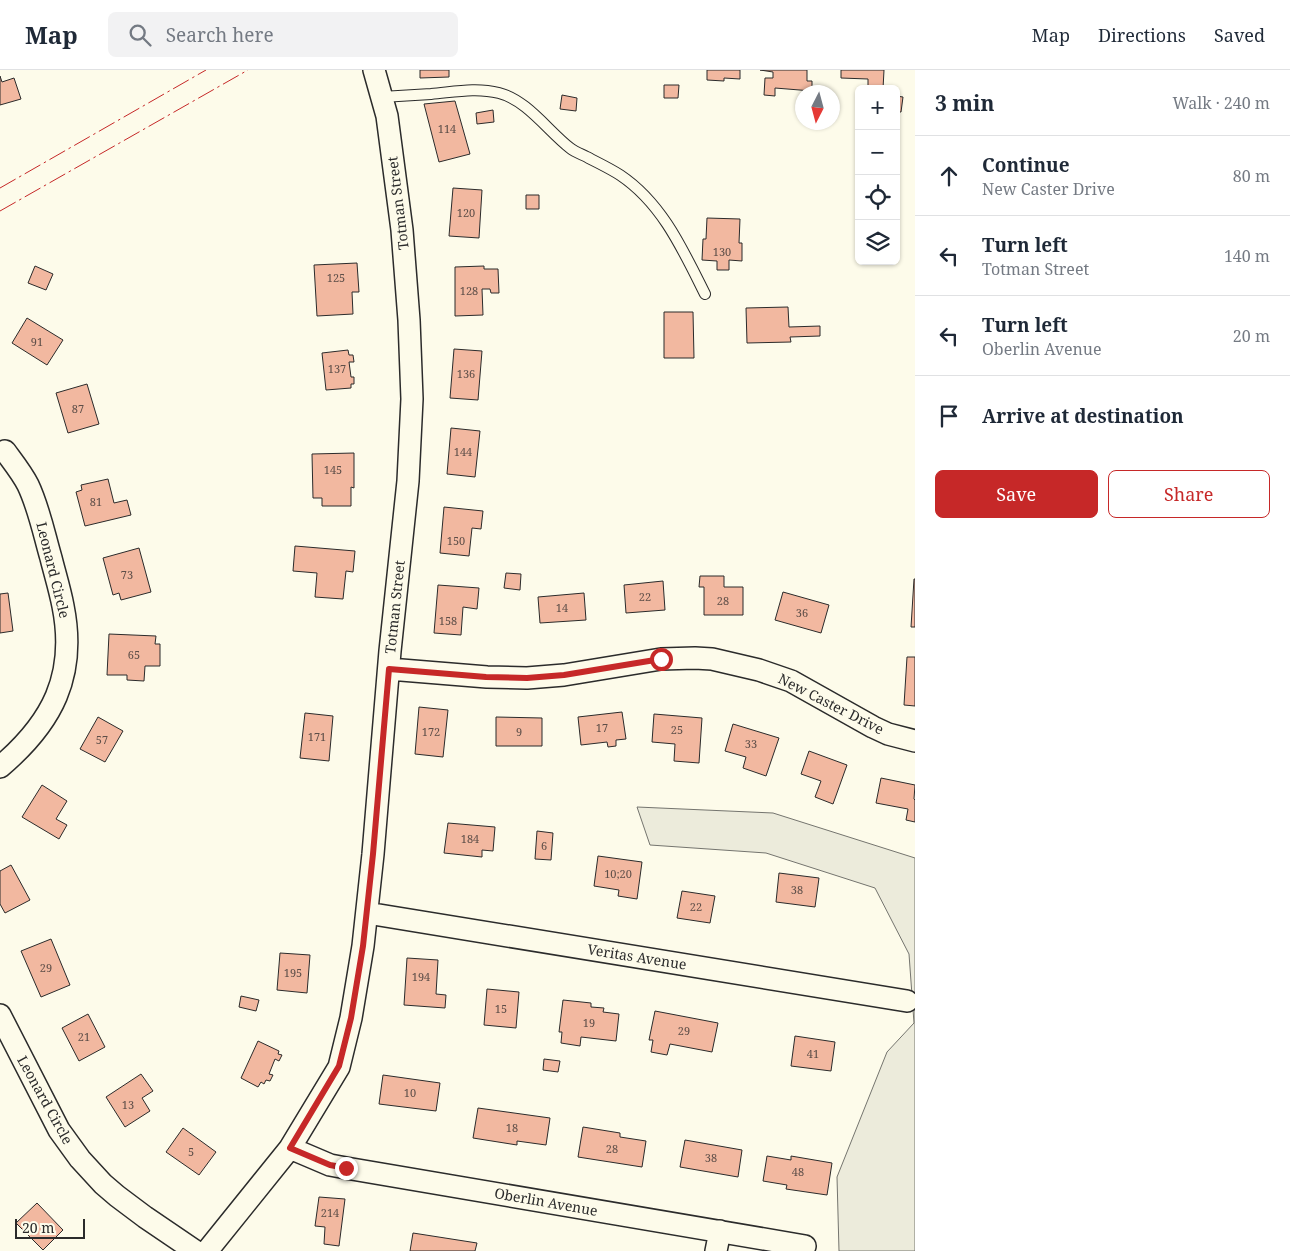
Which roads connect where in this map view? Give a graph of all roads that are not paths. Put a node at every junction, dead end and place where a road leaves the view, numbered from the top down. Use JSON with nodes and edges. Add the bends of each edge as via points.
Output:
{"nodes":[{"id":1,"x":374,"y":70,"type":"edge"},
{"id":2,"x":382,"y":97,"type":"junction"},
{"id":3,"x":705,"y":294,"type":"dead end"},
{"id":4,"x":5,"y":450,"type":"dead end"},
{"id":5,"x":389,"y":669,"type":"junction"},
{"id":6,"x":915,"y":741,"type":"edge"},
{"id":7,"x":0,"y":767,"type":"edge"},
{"id":8,"x":367,"y":913,"type":"junction"},
{"id":9,"x":907,"y":1001,"type":"dead end"},
{"id":10,"x":0,"y":1015,"type":"edge"},
{"id":11,"x":290,"y":1148,"type":"junction"},
{"id":12,"x":718,"y":1241,"type":"edge"},
{"id":13,"x":805,"y":1246,"type":"dead end"},
{"id":14,"x":195,"y":1251,"type":"edge"},
{"id":15,"x":207,"y":1251,"type":"edge"}],
"edges":[{"from":1,"to":2,"type":"street","name":"Totman Street"},
{"from":2,"to":3,"type":"lane","via":[[468,90],[501,93],[514,99],[571,150],[609,168],[633,184],[652,203],[672,230]]},
{"from":2,"to":5,"type":"street","name":"Totman Street","via":[[402,230],[412,399],[408,481]]},
{"from":4,"to":7,"type":"street","name":"Leonard Circle","via":[[27,483],[38,510],[63,606],[67,649],[60,691],[52,708],[14,756]]},
{"from":5,"to":6,"type":"street","name":"New Caster Drive","via":[[527,678],[661,659],[712,659],[791,681],[873,727]]},
{"from":5,"to":8,"type":"street","name":"Totman Street"},
{"from":8,"to":9,"type":"street","name":"Veritas Avenue"},
{"from":8,"to":11,"type":"street","name":"Totman Street","via":[[351,1018],[339,1066]]},
{"from":10,"to":14,"type":"street","name":"Leonard Circle","via":[[59,1130],[80,1159],[117,1196]]},
{"from":11,"to":12,"type":"street","name":"Oberlin Avenue","via":[[330,1165]]},
{"from":11,"to":15,"type":"street","name":"Totman Street"},
{"from":12,"to":13,"type":"street","name":"Oberlin Avenue"}]}
